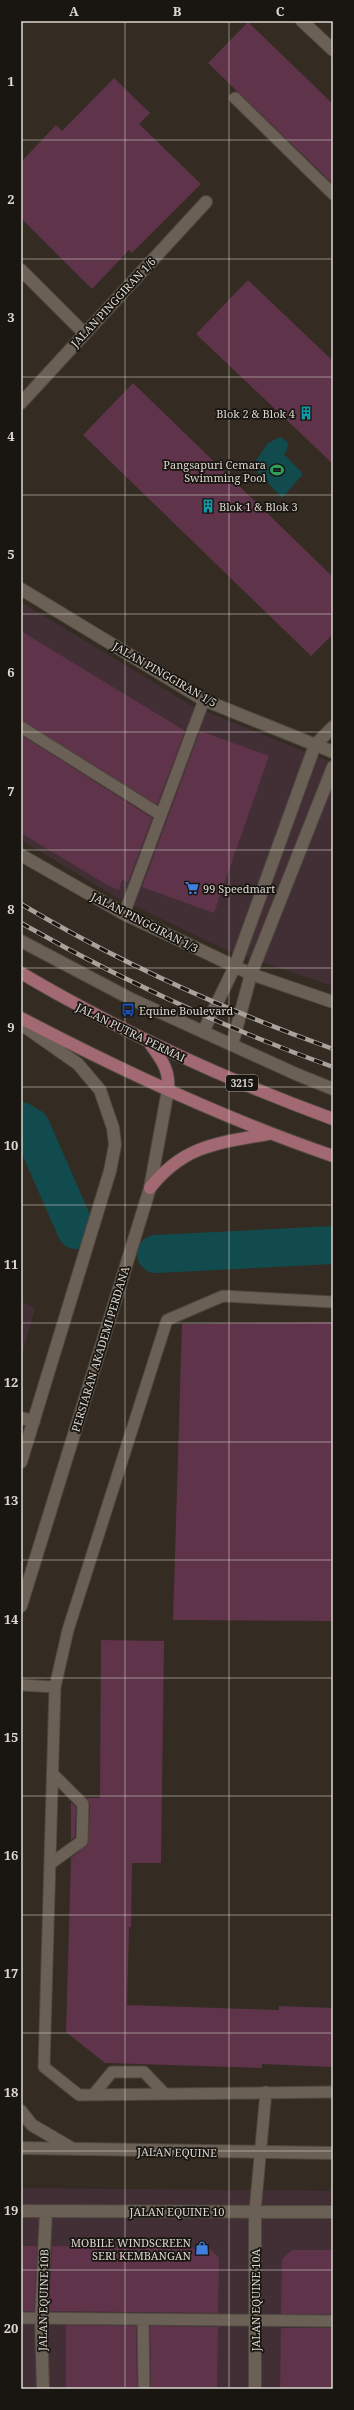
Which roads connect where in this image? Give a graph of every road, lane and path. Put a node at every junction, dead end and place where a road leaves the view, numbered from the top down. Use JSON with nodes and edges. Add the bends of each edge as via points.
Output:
{"nodes":[{"id":1,"x":302,"y":21,"type":"edge"},
{"id":2,"x":333,"y":50,"type":"edge"},
{"id":3,"x":235,"y":98,"type":"dead end"},
{"id":4,"x":333,"y":194,"type":"edge"},
{"id":5,"x":206,"y":202,"type":"dead end"},
{"id":6,"x":21,"y":270,"type":"edge"},
{"id":7,"x":84,"y":333,"type":"junction"},
{"id":8,"x":21,"y":403,"type":"edge"},
{"id":9,"x":21,"y":589,"type":"edge"},
{"id":10,"x":204,"y":700,"type":"junction"},
{"id":11,"x":21,"y":727,"type":"edge"},
{"id":12,"x":333,"y":727,"type":"edge"},
{"id":13,"x":315,"y":745,"type":"junction"},
{"id":14,"x":333,"y":752,"type":"edge"},
{"id":15,"x":333,"y":767,"type":"edge"},
{"id":16,"x":161,"y":815,"type":"junction"},
{"id":17,"x":21,"y":855,"type":"edge"},
{"id":18,"x":124,"y":914,"type":"junction"},
{"id":19,"x":21,"y":941,"type":"edge"},
{"id":20,"x":235,"y":966,"type":"junction"},
{"id":21,"x":21,"y":973,"type":"edge"},
{"id":22,"x":251,"y":974,"type":"junction"},
{"id":23,"x":333,"y":1002,"type":"edge"},
{"id":24,"x":21,"y":1018,"type":"edge"},
{"id":25,"x":21,"y":1024,"type":"edge"},
{"id":26,"x":203,"y":1032,"type":"junction"},
{"id":27,"x":151,"y":1045,"type":"junction"},
{"id":28,"x":232,"y":1045,"type":"junction"},
{"id":29,"x":333,"y":1089,"type":"edge"},
{"id":30,"x":168,"y":1090,"type":"junction"},
{"id":31,"x":333,"y":1119,"type":"edge"},
{"id":32,"x":268,"y":1134,"type":"junction"},
{"id":33,"x":333,"y":1156,"type":"edge"},
{"id":34,"x":150,"y":1188,"type":"junction"},
{"id":35,"x":333,"y":1302,"type":"edge"},
{"id":36,"x":21,"y":1418,"type":"edge"},
{"id":37,"x":34,"y":1421,"type":"junction"},
{"id":38,"x":21,"y":1462,"type":"edge"},
{"id":39,"x":21,"y":1606,"type":"edge"},
{"id":40,"x":21,"y":1685,"type":"edge"},
{"id":41,"x":55,"y":1687,"type":"junction"},
{"id":42,"x":53,"y":1774,"type":"junction"},
{"id":43,"x":50,"y":1864,"type":"junction"},
{"id":44,"x":266,"y":2092,"type":"junction"},
{"id":45,"x":333,"y":2092,"type":"edge"},
{"id":46,"x":165,"y":2094,"type":"junction"},
{"id":47,"x":93,"y":2095,"type":"junction"},
{"id":48,"x":21,"y":2111,"type":"edge"},
{"id":49,"x":21,"y":2148,"type":"edge"},
{"id":50,"x":74,"y":2150,"type":"junction"},
{"id":51,"x":260,"y":2153,"type":"junction"},
{"id":52,"x":333,"y":2153,"type":"edge"},
{"id":53,"x":21,"y":2211,"type":"edge"},
{"id":54,"x":46,"y":2211,"type":"junction"},
{"id":55,"x":255,"y":2211,"type":"junction"},
{"id":56,"x":333,"y":2212,"type":"edge"},
{"id":57,"x":21,"y":2318,"type":"edge"},
{"id":58,"x":41,"y":2318,"type":"junction"},
{"id":59,"x":143,"y":2319,"type":"junction"},
{"id":60,"x":256,"y":2320,"type":"junction"},
{"id":61,"x":333,"y":2321,"type":"edge"},
{"id":62,"x":43,"y":2389,"type":"edge"},
{"id":63,"x":144,"y":2389,"type":"edge"},
{"id":64,"x":255,"y":2389,"type":"edge"}],
"edges":[{"from":1,"to":2,"type":"street"},
{"from":3,"to":4,"type":"lane"},
{"from":5,"to":7,"type":"street","name":"JALAN PINGGIRAN 1/6"},
{"from":6,"to":7,"type":"street"},
{"from":7,"to":8,"type":"street","name":"JALAN PINGGIRAN 1/6"},
{"from":9,"to":10,"type":"street","name":"JALAN PINGGIRAN 1/5"},
{"from":10,"to":13,"type":"street","name":"JALAN PINGGIRAN 1/5"},
{"from":10,"to":16,"type":"lane"},
{"from":11,"to":16,"type":"lane"},
{"from":12,"to":13,"type":"street"},
{"from":13,"to":14,"type":"street","name":"JALAN PINGGIRAN 1/5"},
{"from":13,"to":20,"type":"street"},
{"from":15,"to":22,"type":"street"},
{"from":16,"to":18,"type":"lane"},
{"from":17,"to":18,"type":"street","name":"JALAN PINGGIRAN 1/3"},
{"from":18,"to":20,"type":"street","name":"JALAN PINGGIRAN 1/3"},
{"from":19,"to":26,"type":"street"},
{"from":20,"to":22,"type":"street","name":"JALAN PINGGIRAN 1/3"},
{"from":20,"to":26,"type":"street"},
{"from":21,"to":27,"type":"main road","name":"JALAN PUTRA PERMAI","number":"3215"},
{"from":22,"to":23,"type":"street","name":"JALAN PINGGIRAN 1/3"},
{"from":22,"to":28,"type":"street"},
{"from":24,"to":30,"type":"main road"},
{"from":25,"to":37,"type":"street","via":[[78,1064],[100,1090],[113,1128],[115,1146],[110,1171]]},
{"from":26,"to":28,"type":"street"},
{"from":27,"to":30,"type":"main road","via":[[166,1066],[170,1078]]},
{"from":27,"to":31,"type":"main road","name":"JALAN PUTRA PERMAI","number":"3215"},
{"from":28,"to":29,"type":"street"},
{"from":30,"to":32,"type":"main road"},
{"from":30,"to":34,"type":"street","name":"PERSIARAN AKADEMI PERDANA"},
{"from":32,"to":33,"type":"main road"},
{"from":32,"to":34,"type":"main road","via":[[218,1143],[189,1153],[163,1172]]},
{"from":34,"to":39,"type":"street","name":"PERSIARAN AKADEMI PERDANA"},
{"from":35,"to":41,"type":"lane","via":[[223,1296],[167,1320],[68,1630]]},
{"from":36,"to":37,"type":"street"},
{"from":37,"to":38,"type":"street"},
{"from":40,"to":41,"type":"lane"},
{"from":41,"to":42,"type":"lane"},
{"from":42,"to":43,"type":"lane"},
{"from":42,"to":43,"type":"lane","via":[[83,1804],[82,1841]]},
{"from":43,"to":47,"type":"lane","via":[[44,2067],[78,2095]]},
{"from":44,"to":45,"type":"lane"},
{"from":44,"to":46,"type":"lane"},
{"from":44,"to":51,"type":"lane"},
{"from":46,"to":47,"type":"lane"},
{"from":46,"to":47,"type":"lane","via":[[144,2072],[112,2072]]},
{"from":48,"to":50,"type":"street","via":[[32,2124]]},
{"from":49,"to":50,"type":"street","name":"JALAN EQUINE"},
{"from":50,"to":51,"type":"street","name":"JALAN EQUINE"},
{"from":51,"to":52,"type":"street","name":"JALAN EQUINE"},
{"from":51,"to":55,"type":"lane"},
{"from":53,"to":54,"type":"street","name":"JALAN EQUINE 10"},
{"from":54,"to":55,"type":"street","name":"JALAN EQUINE 10"},
{"from":54,"to":58,"type":"street","name":"JALAN EQUINE 10B"},
{"from":55,"to":56,"type":"street","name":"JALAN EQUINE 10"},
{"from":55,"to":60,"type":"street","name":"JALAN EQUINE 10A"},
{"from":57,"to":58,"type":"lane"},
{"from":58,"to":59,"type":"lane"},
{"from":58,"to":62,"type":"street","name":"JALAN EQUINE 10B"},
{"from":59,"to":60,"type":"lane"},
{"from":59,"to":63,"type":"lane"},
{"from":60,"to":61,"type":"lane"},
{"from":60,"to":64,"type":"street","name":"JALAN EQUINE 10A"}]}
